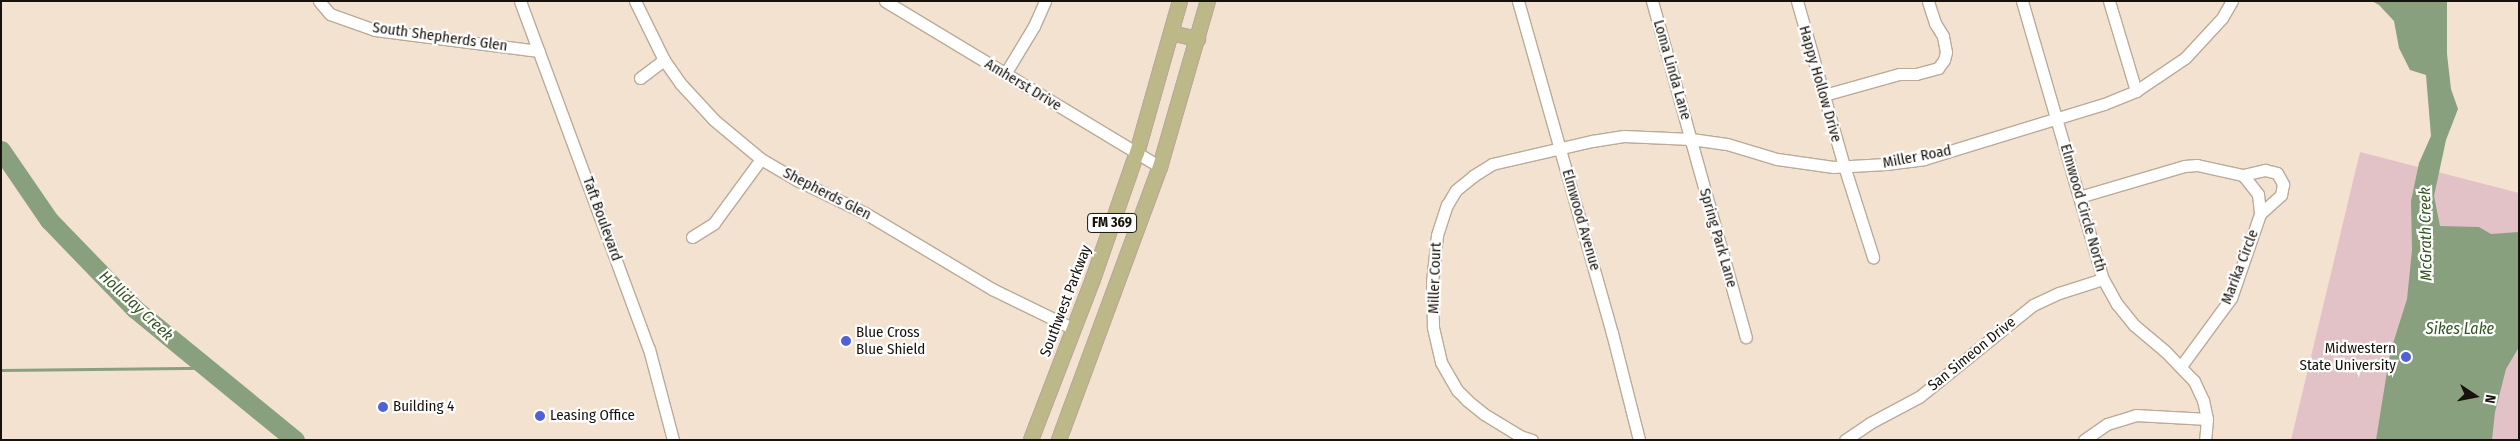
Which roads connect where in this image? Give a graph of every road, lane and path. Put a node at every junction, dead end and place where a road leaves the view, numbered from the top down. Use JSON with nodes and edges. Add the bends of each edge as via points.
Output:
{"nodes":[{"id":1,"x":319,"y":1,"type":"edge"},
{"id":2,"x":520,"y":1,"type":"edge"},
{"id":3,"x":635,"y":1,"type":"edge"},
{"id":4,"x":886,"y":1,"type":"edge"},
{"id":5,"x":1045,"y":1,"type":"edge"},
{"id":6,"x":1180,"y":1,"type":"edge"},
{"id":7,"x":1208,"y":1,"type":"edge"},
{"id":8,"x":1518,"y":1,"type":"edge"},
{"id":9,"x":1652,"y":1,"type":"edge"},
{"id":10,"x":1797,"y":1,"type":"edge"},
{"id":11,"x":1928,"y":1,"type":"edge"},
{"id":12,"x":2022,"y":1,"type":"edge"},
{"id":13,"x":2109,"y":1,"type":"edge"},
{"id":14,"x":2232,"y":1,"type":"edge"},
{"id":15,"x":1171,"y":33,"type":"junction"},
{"id":16,"x":1198,"y":39,"type":"junction"},
{"id":17,"x":539,"y":51,"type":"junction"},
{"id":18,"x":664,"y":60,"type":"junction"},
{"id":19,"x":1005,"y":74,"type":"junction"},
{"id":20,"x":640,"y":78,"type":"dead end"},
{"id":21,"x":2136,"y":91,"type":"junction"},
{"id":22,"x":1824,"y":95,"type":"junction"},
{"id":23,"x":2058,"y":119,"type":"junction"},
{"id":24,"x":1691,"y":139,"type":"junction"},
{"id":25,"x":1561,"y":148,"type":"junction"},
{"id":26,"x":1137,"y":153,"type":"junction"},
{"id":27,"x":761,"y":159,"type":"junction"},
{"id":28,"x":1844,"y":166,"type":"junction"},
{"id":29,"x":1160,"y":167,"type":"junction"},
{"id":30,"x":2243,"y":175,"type":"junction"},
{"id":31,"x":2080,"y":197,"type":"junction"},
{"id":32,"x":2260,"y":214,"type":"junction"},
{"id":33,"x":692,"y":237,"type":"dead end"},
{"id":34,"x":1873,"y":257,"type":"dead end"},
{"id":35,"x":2103,"y":279,"type":"junction"},
{"id":36,"x":1072,"y":328,"type":"junction"},
{"id":37,"x":1746,"y":337,"type":"dead end"},
{"id":38,"x":2181,"y":366,"type":"junction"},
{"id":39,"x":2207,"y":419,"type":"junction"},
{"id":40,"x":1639,"y":439,"type":"edge"},
{"id":41,"x":673,"y":440,"type":"edge"},
{"id":42,"x":1031,"y":440,"type":"edge"},
{"id":43,"x":1060,"y":440,"type":"edge"},
{"id":44,"x":1532,"y":440,"type":"edge"},
{"id":45,"x":1626,"y":440,"type":"edge"},
{"id":46,"x":1845,"y":440,"type":"edge"},
{"id":47,"x":2084,"y":440,"type":"edge"},
{"id":48,"x":2205,"y":440,"type":"edge"}],
"edges":[{"from":1,"to":17,"type":"street","name":"South Shepherds Glen","via":[[330,14],[375,30]]},
{"from":2,"to":17,"type":"street","name":"Taft Boulevard"},
{"from":3,"to":18,"type":"street","name":"Shepherds Glen"},
{"from":4,"to":19,"type":"street","name":"Amherst Drive"},
{"from":5,"to":19,"type":"street"},
{"from":6,"to":15,"type":"main road","name":"Southwest Parkway","number":"FM 369"},
{"from":7,"to":16,"type":"main road","number":"FM 369"},
{"from":8,"to":25,"type":"street","name":"Elmwood Avenue"},
{"from":9,"to":24,"type":"street","name":"Loma Linda Lane"},
{"from":10,"to":22,"type":"street","name":"Happy Hollow Drive"},
{"from":11,"to":22,"type":"street","via":[[1946,52],[1938,68],[1916,74],[1899,74]]},
{"from":12,"to":23,"type":"street","name":"Elmwood Circle North"},
{"from":13,"to":21,"type":"street"},
{"from":14,"to":21,"type":"street","name":"Miller Road","via":[[2222,18],[2186,58]]},
{"from":15,"to":16,"type":"main road"},
{"from":15,"to":26,"type":"main road","name":"Southwest Parkway","number":"FM 369"},
{"from":16,"to":29,"type":"main road","number":"FM 369"},
{"from":17,"to":41,"type":"street","name":"Taft Boulevard","via":[[649,348]]},
{"from":18,"to":20,"type":"street"},
{"from":18,"to":27,"type":"street","name":"Shepherds Glen","via":[[714,120]]},
{"from":19,"to":26,"type":"street","name":"Amherst Drive"},
{"from":21,"to":23,"type":"street","name":"Miller Road"},
{"from":22,"to":28,"type":"street","name":"Happy Hollow Drive"},
{"from":23,"to":28,"type":"street","name":"Miller Road","via":[[1924,159]]},
{"from":23,"to":31,"type":"street","name":"Elmwood Circle North"},
{"from":24,"to":25,"type":"street","name":"Miller Road","via":[[1624,136]]},
{"from":24,"to":28,"type":"street","name":"Miller Road","via":[[1727,144],[1810,165]]},
{"from":24,"to":37,"type":"street","name":"Spring Park Lane"},
{"from":25,"to":40,"type":"street","name":"Elmwood Avenue"},
{"from":25,"to":44,"type":"street","name":"Miller Court","via":[[1492,164],[1456,190],[1441,218],[1434,254],[1433,327],[1446,373],[1457,390],[1484,414]]},
{"from":26,"to":29,"type":"street","name":"Amherst Drive"},
{"from":26,"to":36,"type":"main road","name":"Southwest Parkway","number":"FM 369","via":[[1093,279]]},
{"from":27,"to":33,"type":"street","via":[[714,223]]},
{"from":27,"to":36,"type":"street","name":"Shepherds Glen","via":[[865,213],[992,289]]},
{"from":28,"to":34,"type":"street","name":"Happy Hollow Drive"},
{"from":29,"to":43,"type":"main road","number":"FM 369"},
{"from":30,"to":31,"type":"street","name":"Marika Circle","via":[[2209,166],[2184,166]]},
{"from":30,"to":32,"type":"street","name":"Marika Circle","via":[[2258,194]]},
{"from":30,"to":32,"type":"street","name":"Marika Circle","via":[[2265,170],[2277,173],[2283,184],[2281,195]]},
{"from":31,"to":35,"type":"street","name":"Elmwood Circle North"},
{"from":32,"to":38,"type":"street","name":"Marika Circle","via":[[2231,298]]},
{"from":35,"to":38,"type":"street","name":"Elmwood Circle North","via":[[2109,293],[2134,325]]},
{"from":35,"to":46,"type":"street","name":"San Simeon Drive","via":[[2033,305],[1919,397]]},
{"from":36,"to":42,"type":"main road","name":"Southwest Parkway","number":"FM 369"},
{"from":38,"to":39,"type":"street","name":"Elmwood Circle North","via":[[2194,381]]},
{"from":39,"to":47,"type":"street","via":[[2136,415],[2107,424]]},
{"from":39,"to":48,"type":"street","name":"Elmwood Circle North"},
{"from":40,"to":45,"type":"street"}]}
